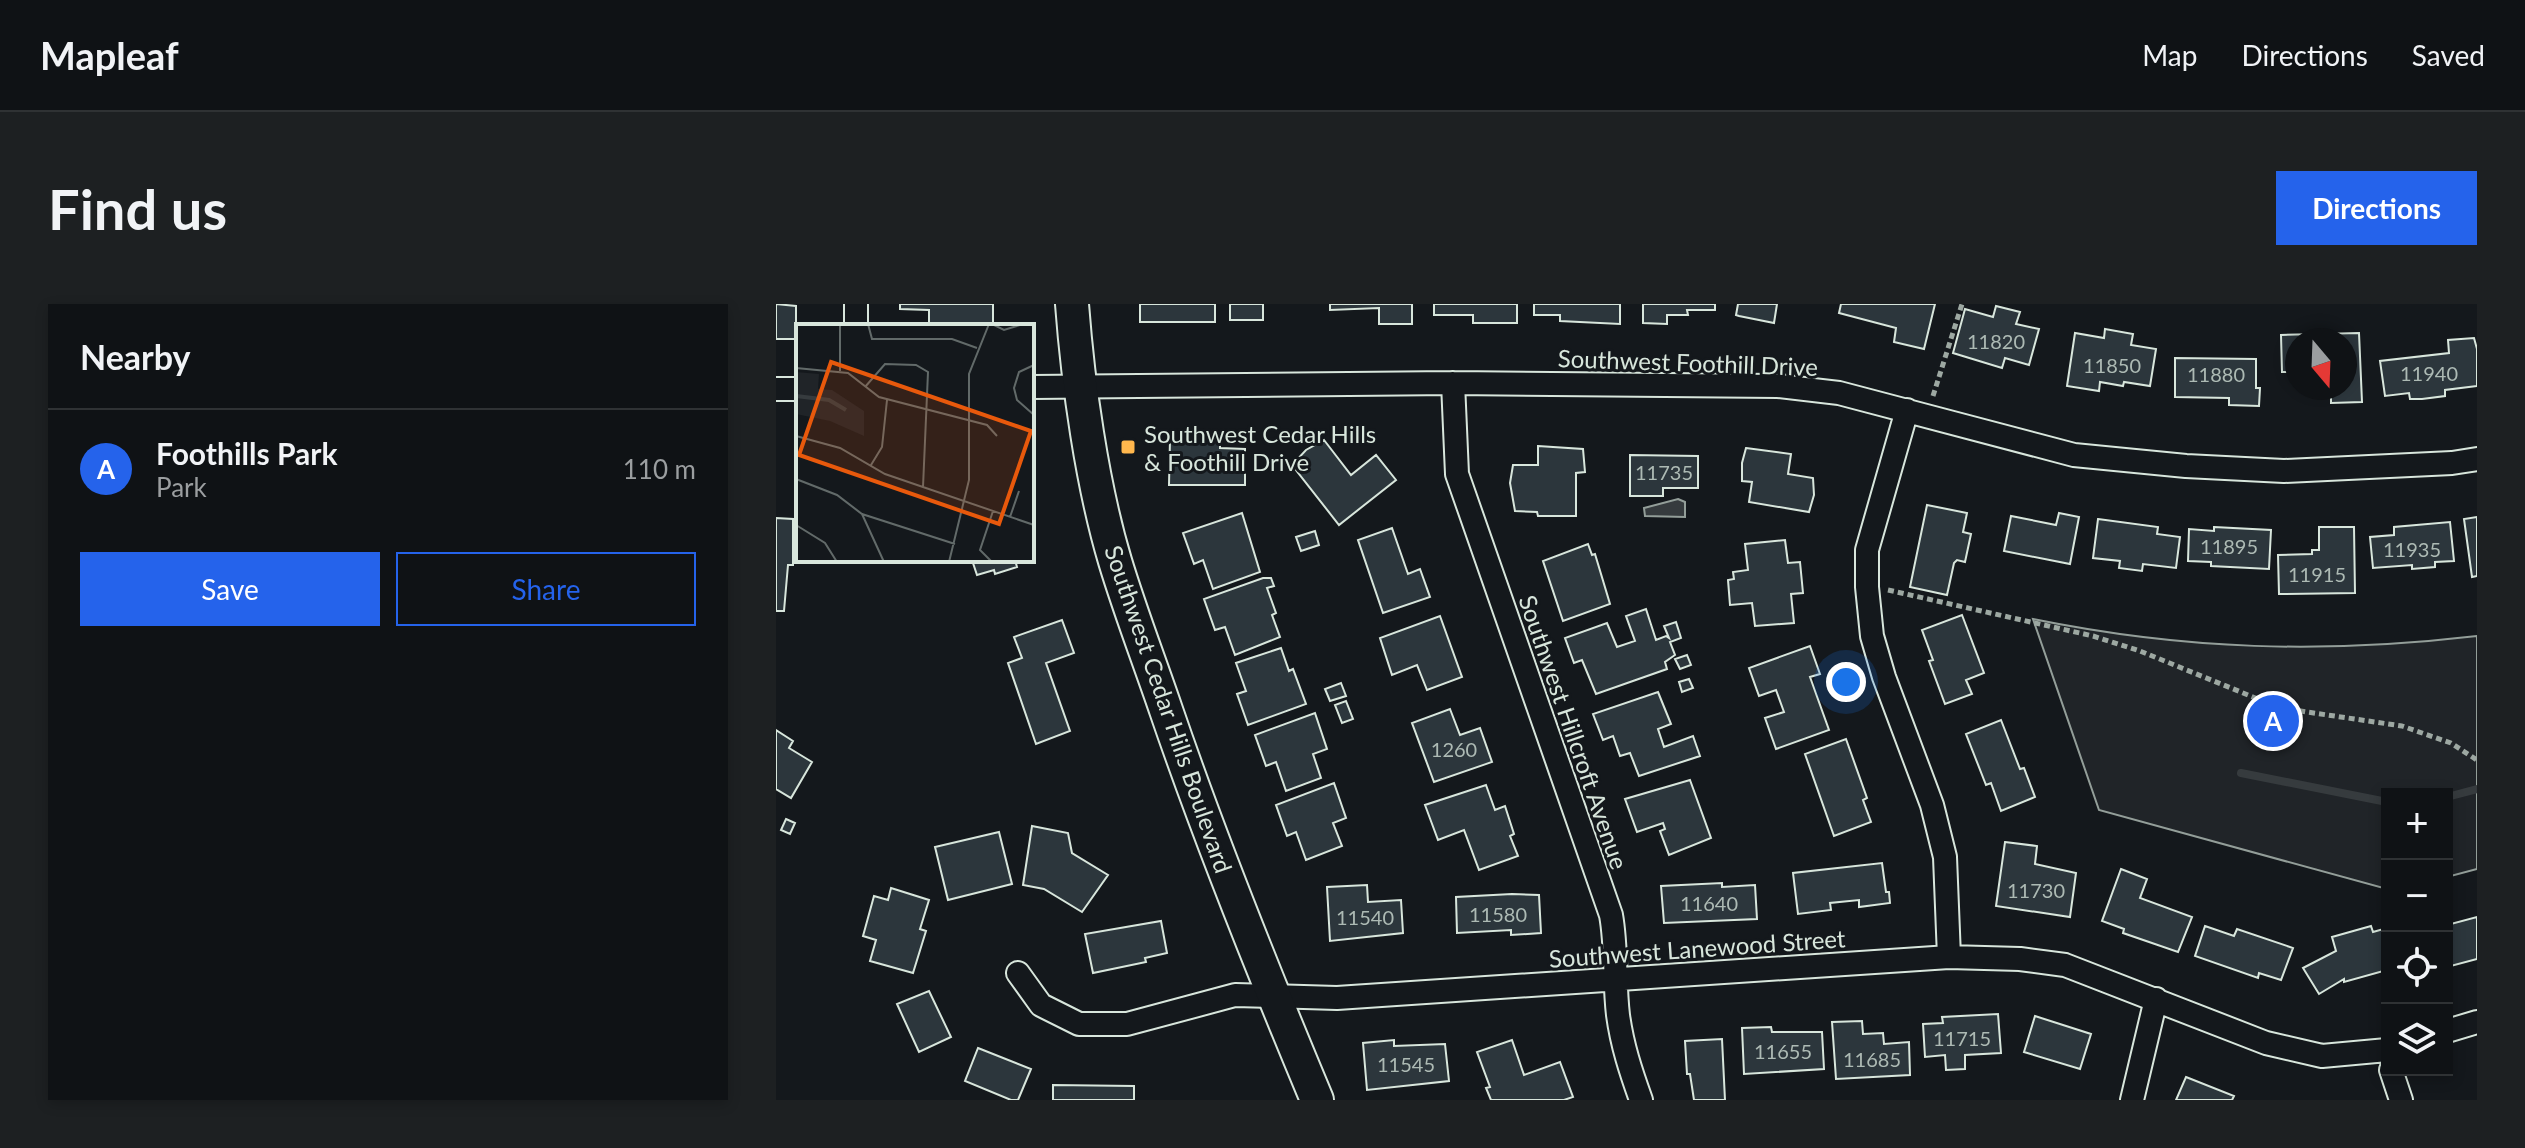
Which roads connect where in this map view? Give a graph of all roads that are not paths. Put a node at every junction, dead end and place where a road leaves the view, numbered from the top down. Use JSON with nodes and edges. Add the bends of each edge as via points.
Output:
{"nodes":[{"id":1,"x":1072,"y":304,"type":"edge"},
{"id":2,"x":1453,"y":383,"type":"junction"},
{"id":3,"x":1082,"y":386,"type":"junction"},
{"id":4,"x":1034,"y":387,"type":"edge"},
{"id":5,"x":1917,"y":413,"type":"junction"},
{"id":6,"x":2477,"y":459,"type":"edge"},
{"id":7,"x":1949,"y":957,"type":"junction"},
{"id":8,"x":1018,"y":973,"type":"dead end"},
{"id":9,"x":1616,"y":980,"type":"junction"},
{"id":10,"x":1274,"y":997,"type":"junction"},
{"id":11,"x":2156,"y":999,"type":"junction"},
{"id":12,"x":2477,"y":1022,"type":"edge"},
{"id":13,"x":2453,"y":1029,"type":"edge"},
{"id":14,"x":2381,"y":1058,"type":"edge"},
{"id":15,"x":2393,"y":1076,"type":"edge"},
{"id":16,"x":1317,"y":1100,"type":"edge"},
{"id":17,"x":1641,"y":1100,"type":"edge"},
{"id":18,"x":2132,"y":1100,"type":"edge"},
{"id":19,"x":2401,"y":1100,"type":"edge"}],
"edges":[{"from":1,"to":3,"type":"main road","name":"Southwest Cedar Hills Boulevard"},
{"from":2,"to":3,"type":"street","name":"Southwest Foothill Drive"},
{"from":2,"to":5,"type":"street","name":"Southwest Foothill Drive","via":[[1778,386],[1839,393]]},
{"from":2,"to":9,"type":"street","name":"Southwest Hillcroft Avenue","via":[[1457,474],[1611,915]]},
{"from":3,"to":4,"type":"street","name":"Southwest Foothill Drive"},
{"from":3,"to":10,"type":"main road","name":"Southwest Cedar Hills Boulevard","via":[[1115,559]]},
{"from":5,"to":6,"type":"street","name":"Southwest Foothill Drive","via":[[2074,455],[2186,466],[2284,471]]},
{"from":5,"to":7,"type":"street","via":[[1867,550],[1867,587],[1872,636],[1945,857]]},
{"from":7,"to":9,"type":"street","name":"Southwest Lanewood Street"},
{"from":7,"to":11,"type":"street","name":"Southwest Lanewood Street","via":[[2065,965]]},
{"from":8,"to":10,"type":"street","name":"Southwest Lanewood Street","via":[[1041,1005],[1079,1024],[1127,1024],[1235,995]]},
{"from":9,"to":10,"type":"street","name":"Southwest Lanewood Street","via":[[1337,998]]},
{"from":9,"to":17,"type":"street","name":"Southwest Hillcroft Avenue","via":[[1622,1039]]},
{"from":10,"to":16,"type":"main road","name":"Southwest Cedar Hills Boulevard"},
{"from":11,"to":14,"type":"street","name":"Southwest Lanewood Street","via":[[2266,1043],[2322,1056]]},
{"from":11,"to":18,"type":"street"},
{"from":12,"to":13,"type":"street"},
{"from":15,"to":19,"type":"street"}]}
